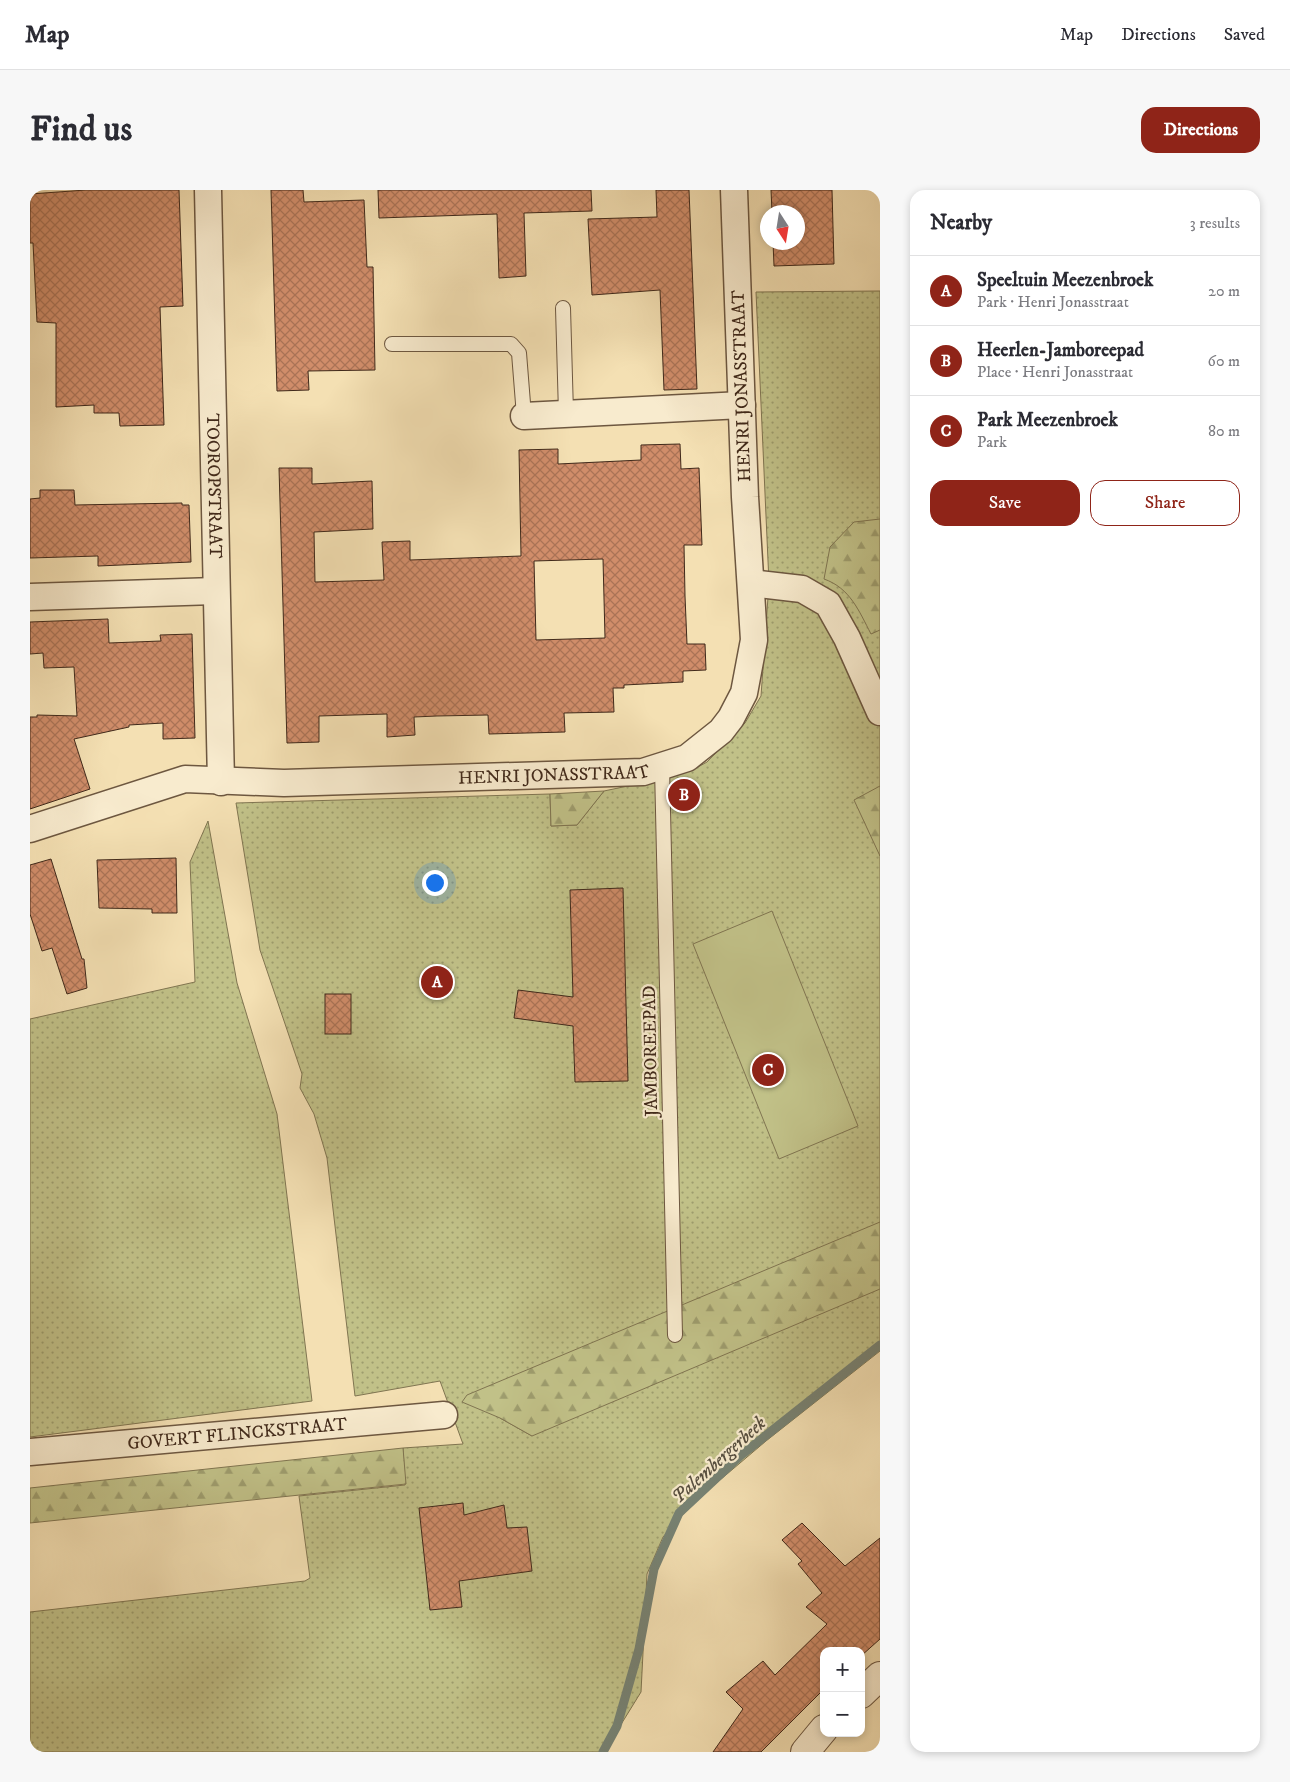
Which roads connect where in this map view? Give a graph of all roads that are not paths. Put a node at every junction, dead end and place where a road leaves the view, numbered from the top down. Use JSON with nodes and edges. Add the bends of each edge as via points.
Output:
{"nodes":[{"id":1,"x":208,"y":190,"type":"edge"},
{"id":2,"x":734,"y":190,"type":"edge"},
{"id":3,"x":563,"y":308,"type":"dead end"},
{"id":4,"x":392,"y":344,"type":"dead end"},
{"id":5,"x":742,"y":405,"type":"junction"},
{"id":6,"x":566,"y":413,"type":"junction"},
{"id":7,"x":524,"y":416,"type":"joint"},
{"id":8,"x":751,"y":583,"type":"junction"},
{"id":9,"x":215,"y":591,"type":"junction"},
{"id":10,"x":30,"y":597,"type":"edge"},
{"id":11,"x":880,"y":712,"type":"edge"},
{"id":12,"x":662,"y":767,"type":"junction"},
{"id":13,"x":221,"y":782,"type":"junction"},
{"id":14,"x":30,"y":829,"type":"edge"},
{"id":15,"x":675,"y":1335,"type":"dead end"},
{"id":16,"x":444,"y":1415,"type":"dead end"},
{"id":17,"x":30,"y":1452,"type":"edge"},
{"id":18,"x":880,"y":1676,"type":"edge"},
{"id":19,"x":863,"y":1692,"type":"edge"},
{"id":20,"x":820,"y":1735,"type":"edge"},
{"id":21,"x":805,"y":1752,"type":"edge"}],
"edges":[{"from":1,"to":9,"type":"street","name":"TOOROPSTRAAT"},
{"from":2,"to":5,"type":"street","name":"HENRI JONASSTRAAT"},
{"from":3,"to":6,"type":"lane"},
{"from":4,"to":7,"type":"lane","via":[[511,344],[519,353]]},
{"from":5,"to":6,"type":"street"},
{"from":5,"to":8,"type":"street","name":"HENRI JONASSTRAAT"},
{"from":6,"to":7,"type":"street"},
{"from":8,"to":11,"type":"street","via":[[802,589],[828,604]]},
{"from":8,"to":12,"type":"street","name":"HENRI JONASSTRAAT","via":[[754,640],[744,693],[721,731],[687,758]]},
{"from":9,"to":10,"type":"street"},
{"from":9,"to":13,"type":"street","name":"TOOROPSTRAAT"},
{"from":12,"to":13,"type":"street","name":"HENRI JONASSTRAAT","via":[[624,774]]},
{"from":12,"to":15,"type":"lane","name":"JAMBOREEPAD"},
{"from":13,"to":14,"type":"street","name":"HENRI JONASSTRAAT","via":[[185,779]]},
{"from":16,"to":17,"type":"street","name":"GOVERT FLINCKSTRAAT"},
{"from":18,"to":19,"type":"street"},
{"from":20,"to":21,"type":"street"}]}
